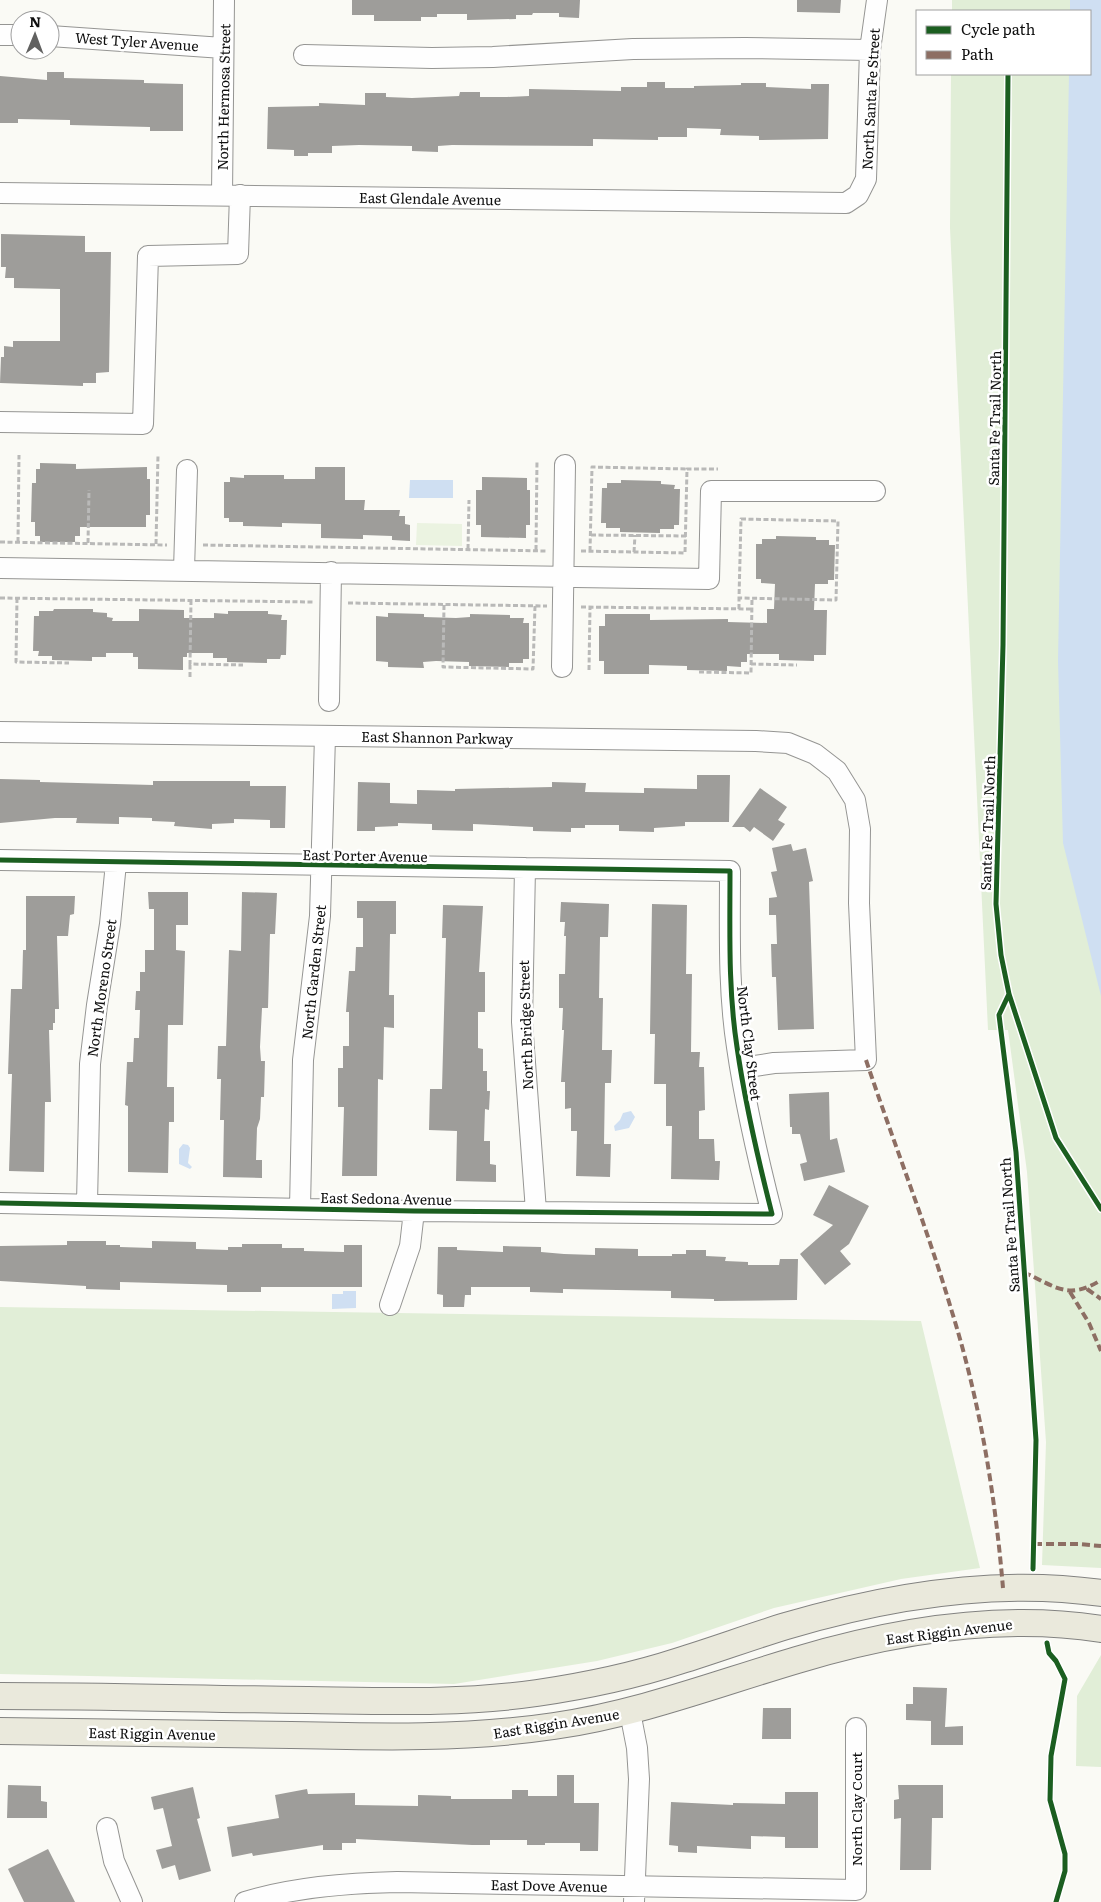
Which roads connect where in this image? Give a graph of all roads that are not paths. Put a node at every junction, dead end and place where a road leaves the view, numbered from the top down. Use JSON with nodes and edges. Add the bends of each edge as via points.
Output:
{"nodes":[{"id":1,"x":224,"y":0,"type":"edge"},
{"id":2,"x":877,"y":0,"type":"edge"},
{"id":3,"x":60,"y":37,"type":"edge"},
{"id":4,"x":223,"y":48,"type":"junction"},
{"id":5,"x":870,"y":50,"type":"junction"},
{"id":6,"x":304,"y":55,"type":"dead end"},
{"id":7,"x":0,"y":193,"type":"edge"},
{"id":8,"x":231,"y":195,"type":"junction"},
{"id":9,"x":858,"y":195,"type":"joint"},
{"id":10,"x":0,"y":422,"type":"edge"},
{"id":11,"x":565,"y":465,"type":"dead end"},
{"id":12,"x":187,"y":470,"type":"dead end"},
{"id":13,"x":875,"y":491,"type":"dead end"},
{"id":14,"x":0,"y":568,"type":"edge"},
{"id":15,"x":184,"y":570,"type":"junction"},
{"id":16,"x":331,"y":572,"type":"junction"},
{"id":17,"x":564,"y":577,"type":"junction"},
{"id":18,"x":562,"y":667,"type":"dead end"},
{"id":19,"x":329,"y":701,"type":"dead end"},
{"id":20,"x":0,"y":727,"type":"edge"},
{"id":21,"x":0,"y":732,"type":"edge"},
{"id":22,"x":28,"y":732,"type":"junction"},
{"id":23,"x":324,"y":736,"type":"junction"},
{"id":24,"x":0,"y":860,"type":"edge"},
{"id":25,"x":116,"y":863,"type":"junction"},
{"id":26,"x":322,"y":866,"type":"junction"},
{"id":27,"x":525,"y":868,"type":"junction"},
{"id":28,"x":730,"y":871,"type":"joint"},
{"id":29,"x":741,"y":1068,"type":"junction"},
{"id":30,"x":0,"y":1203,"type":"edge"},
{"id":31,"x":87,"y":1203,"type":"junction"},
{"id":32,"x":300,"y":1208,"type":"junction"},
{"id":33,"x":414,"y":1211,"type":"junction"},
{"id":34,"x":536,"y":1211,"type":"junction"},
{"id":35,"x":772,"y":1214,"type":"joint"},
{"id":36,"x":390,"y":1305,"type":"dead end"},
{"id":37,"x":1003,"y":1588,"type":"junction"},
{"id":38,"x":1101,"y":1593,"type":"edge"},
{"id":39,"x":1005,"y":1623,"type":"junction"},
{"id":40,"x":1101,"y":1628,"type":"edge"},
{"id":41,"x":0,"y":1696,"type":"edge"},
{"id":42,"x":630,"y":1712,"type":"junction"},
{"id":43,"x":856,"y":1728,"type":"dead end"},
{"id":44,"x":0,"y":1731,"type":"edge"},
{"id":45,"x":107,"y":1828,"type":"dead end"},
{"id":46,"x":856,"y":1890,"type":"joint"},
{"id":47,"x":634,"y":1894,"type":"edge"},
{"id":48,"x":132,"y":1902,"type":"edge"},
{"id":49,"x":245,"y":1902,"type":"edge"}],
"edges":[{"from":1,"to":4,"type":"street","name":"North Hermosa Street"},
{"from":2,"to":5,"type":"street","name":"North Santa Fe Street"},
{"from":3,"to":4,"type":"street","name":"West Tyler Avenue"},
{"from":4,"to":8,"type":"street","name":"North Hermosa Street"},
{"from":5,"to":6,"type":"street","via":[[633,49],[450,58]]},
{"from":5,"to":9,"type":"street","name":"North Santa Fe Street","via":[[866,178]]},
{"from":7,"to":8,"type":"street","name":"East Glendale Avenue"},
{"from":8,"to":9,"type":"street","name":"East Glendale Avenue","via":[[831,204],[846,203]]},
{"from":8,"to":10,"type":"street","name":"North Hermosa Street","via":[[238,254],[148,256],[143,424]]},
{"from":11,"to":17,"type":"street"},
{"from":12,"to":15,"type":"street"},
{"from":13,"to":17,"type":"street","via":[[711,490],[709,579]]},
{"from":14,"to":15,"type":"street"},
{"from":15,"to":16,"type":"street"},
{"from":16,"to":17,"type":"street"},
{"from":16,"to":19,"type":"street"},
{"from":17,"to":18,"type":"street"},
{"from":20,"to":22,"type":"street","name":"East Shannon Parkway"},
{"from":21,"to":22,"type":"street","name":"East Shannon Parkway"},
{"from":22,"to":23,"type":"street","name":"East Shannon Parkway"},
{"from":23,"to":26,"type":"street","name":"North Garden Street"},
{"from":23,"to":29,"type":"street","name":"East Shannon Parkway","via":[[788,743],[815,754],[837,771],[855,800],[860,829],[858,903],[866,1060],[774,1063]]},
{"from":24,"to":25,"type":"street","name":"East Porter Avenue"},
{"from":25,"to":26,"type":"street","name":"East Porter Avenue"},
{"from":25,"to":31,"type":"street","name":"North Moreno Street","via":[[92,1047]]},
{"from":26,"to":27,"type":"street","name":"East Porter Avenue"},
{"from":26,"to":32,"type":"street","name":"North Garden Street","via":[[316,955],[303,1060]]},
{"from":27,"to":28,"type":"street","name":"East Porter Avenue"},
{"from":27,"to":34,"type":"street","name":"North Bridge Street","via":[[522,1022]]},
{"from":28,"to":29,"type":"street","name":"North Clay Street","via":[[732,1003]]},
{"from":29,"to":35,"type":"street","name":"North Clay Street","via":[[748,1117]]},
{"from":30,"to":31,"type":"street","name":"East Sedona Avenue"},
{"from":31,"to":32,"type":"street","name":"East Sedona Avenue"},
{"from":32,"to":33,"type":"street","name":"East Sedona Avenue"},
{"from":33,"to":34,"type":"street","name":"East Sedona Avenue"},
{"from":33,"to":36,"type":"street","via":[[410,1246]]},
{"from":34,"to":35,"type":"street","name":"East Sedona Avenue"},
{"from":37,"to":38,"type":"main road"},
{"from":37,"to":39,"type":"main road"},
{"from":37,"to":41,"type":"main road","via":[[918,1597],[844,1610],[628,1676],[518,1695],[424,1701]]},
{"from":39,"to":40,"type":"main road","name":"East Riggin Avenue"},
{"from":39,"to":42,"type":"main road","name":"East Riggin Avenue","via":[[919,1632],[846,1647]]},
{"from":42,"to":44,"type":"main road","name":"East Riggin Avenue","via":[[555,1726],[461,1736]]},
{"from":42,"to":47,"type":"street","via":[[639,1779]]},
{"from":43,"to":46,"type":"street","name":"North Clay Court"},
{"from":45,"to":48,"type":"street","via":[[114,1861]]},
{"from":46,"to":47,"type":"street","name":"East Dove Avenue"},
{"from":47,"to":49,"type":"street","name":"East Dove Avenue","via":[[357,1883]]}]}
